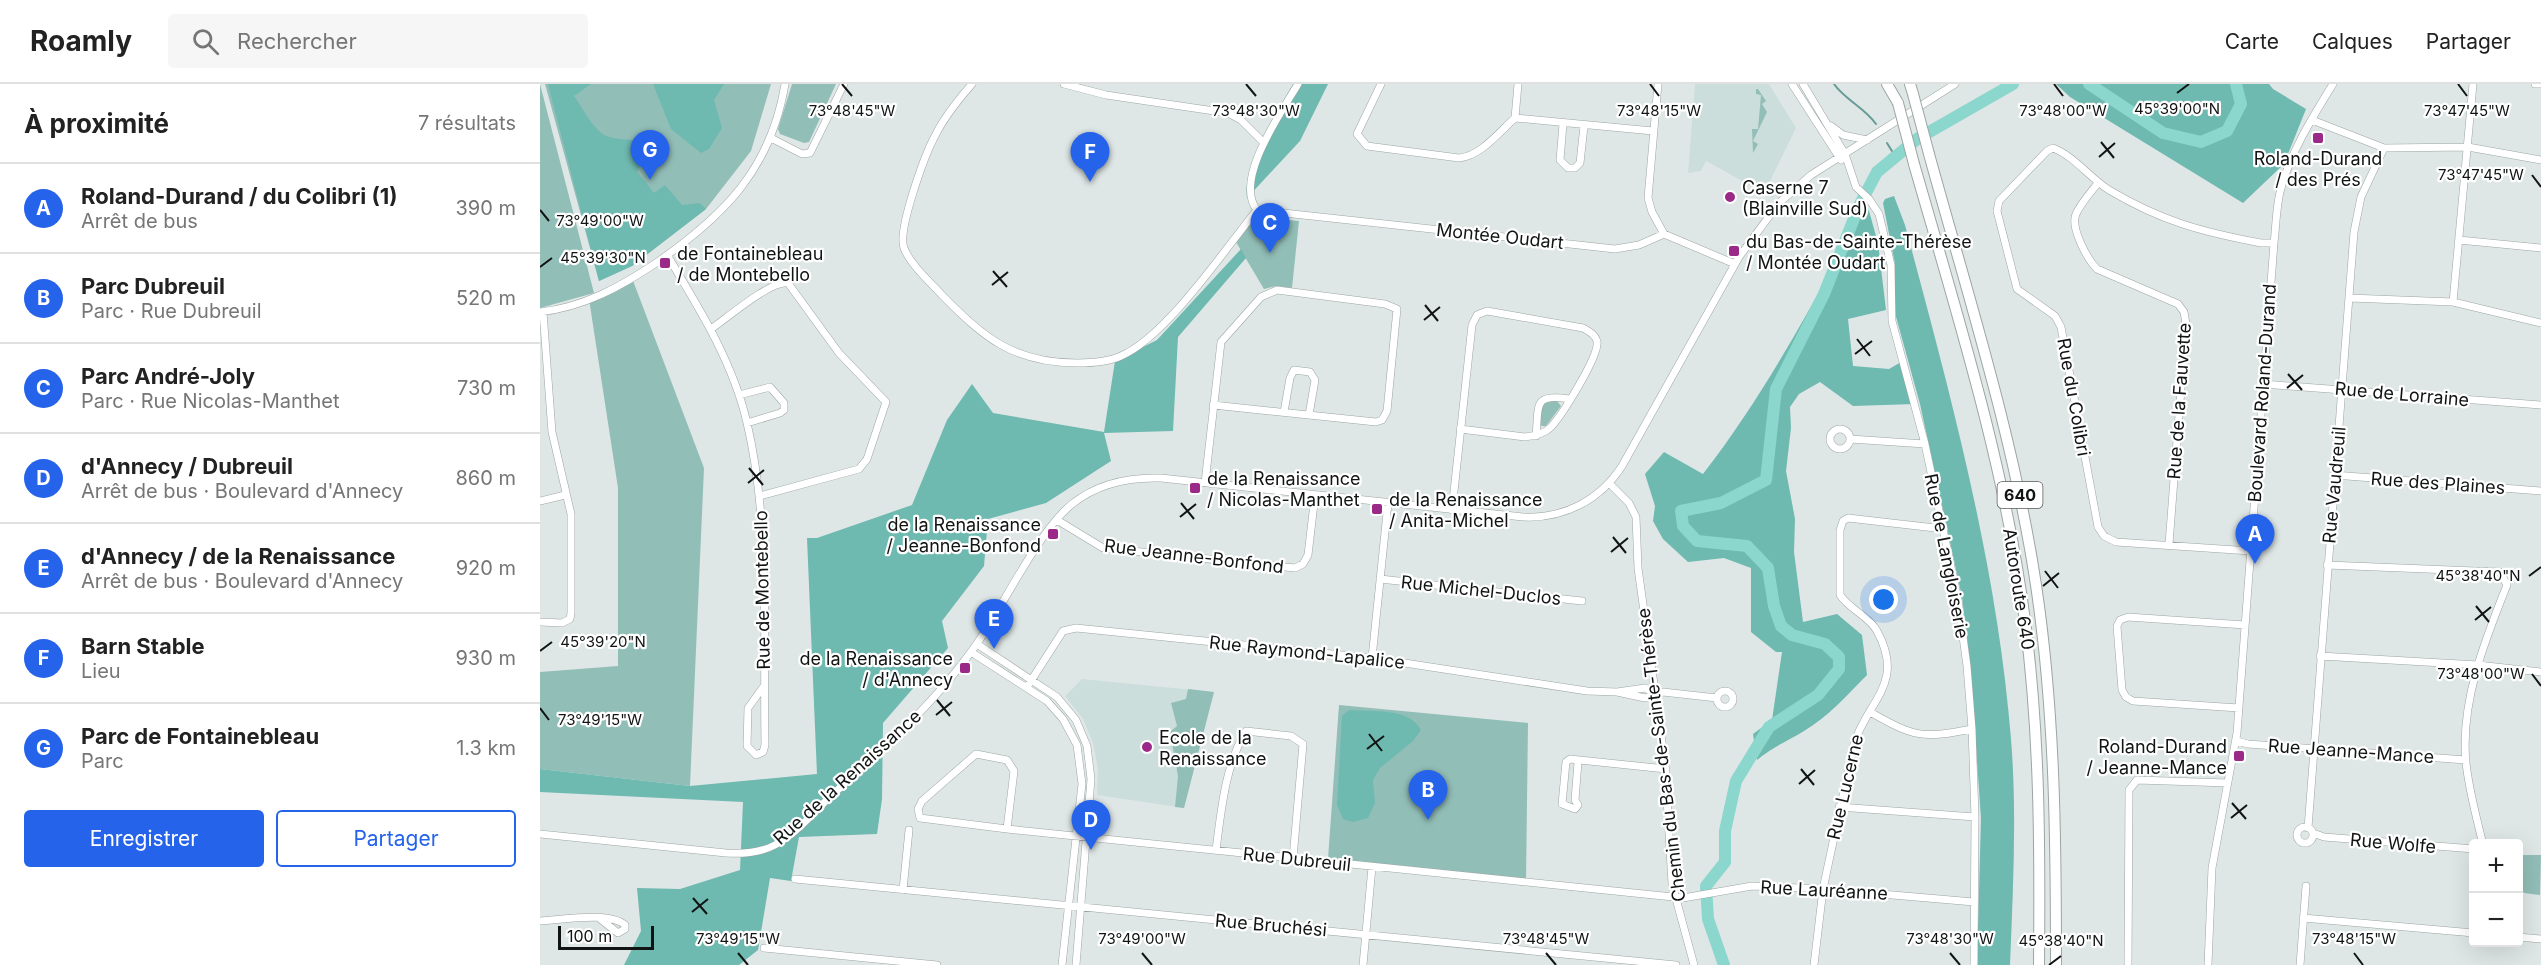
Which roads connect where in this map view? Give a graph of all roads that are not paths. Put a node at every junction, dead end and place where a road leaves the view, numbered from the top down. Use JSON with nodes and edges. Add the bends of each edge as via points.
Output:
{"nodes":[{"id":1,"x":785,"y":84,"type":"edge"},
{"id":2,"x":844,"y":84,"type":"edge"},
{"id":3,"x":972,"y":84,"type":"edge"},
{"id":4,"x":1065,"y":84,"type":"edge"},
{"id":5,"x":1298,"y":84,"type":"edge"},
{"id":6,"x":1381,"y":84,"type":"edge"},
{"id":7,"x":1518,"y":84,"type":"edge"},
{"id":8,"x":1658,"y":84,"type":"edge"},
{"id":9,"x":1792,"y":84,"type":"edge"},
{"id":10,"x":1803,"y":84,"type":"edge"},
{"id":11,"x":1887,"y":84,"type":"edge"},
{"id":12,"x":1892,"y":84,"type":"edge"},
{"id":13,"x":1955,"y":84,"type":"edge"},
{"id":14,"x":2333,"y":84,"type":"edge"},
{"id":15,"x":2473,"y":84,"type":"edge"},
{"id":16,"x":2535,"y":84,"type":"edge"},
{"id":17,"x":2541,"y":84,"type":"edge"},
{"id":18,"x":1911,"y":89,"type":"edge"},
{"id":19,"x":1898,"y":103,"type":"junction"},
{"id":20,"x":1824,"y":117,"type":"junction"},
{"id":21,"x":1515,"y":118,"type":"junction"},
{"id":22,"x":2312,"y":120,"type":"junction"},
{"id":23,"x":1563,"y":124,"type":"junction"},
{"id":24,"x":1584,"y":126,"type":"junction"},
{"id":25,"x":1653,"y":131,"type":"junction"},
{"id":26,"x":771,"y":138,"type":"junction"},
{"id":27,"x":1867,"y":140,"type":"junction"},
{"id":28,"x":1264,"y":143,"type":"junction"},
{"id":29,"x":2468,"y":147,"type":"junction"},
{"id":30,"x":2384,"y":148,"type":"junction"},
{"id":31,"x":1841,"y":156,"type":"junction"},
{"id":32,"x":2541,"y":160,"type":"edge"},
{"id":33,"x":2098,"y":183,"type":"junction"},
{"id":34,"x":1257,"y":210,"type":"junction"},
{"id":35,"x":1664,"y":234,"type":"junction"},
{"id":36,"x":2459,"y":240,"type":"junction"},
{"id":37,"x":2274,"y":243,"type":"junction"},
{"id":38,"x":2541,"y":248,"type":"edge"},
{"id":39,"x":667,"y":255,"type":"junction"},
{"id":40,"x":1735,"y":264,"type":"junction"},
{"id":41,"x":2349,"y":298,"type":"junction"},
{"id":42,"x":2453,"y":302,"type":"junction"},
{"id":43,"x":542,"y":312,"type":"edge"},
{"id":44,"x":2541,"y":323,"type":"edge"},
{"id":45,"x":711,"y":329,"type":"junction"},
{"id":46,"x":2263,"y":384,"type":"junction"},
{"id":47,"x":2341,"y":389,"type":"junction"},
{"id":48,"x":739,"y":395,"type":"junction"},
{"id":49,"x":1569,"y":399,"type":"junction"},
{"id":50,"x":1213,"y":405,"type":"junction"},
{"id":51,"x":2541,"y":405,"type":"edge"},
{"id":52,"x":1284,"y":412,"type":"junction"},
{"id":53,"x":1310,"y":415,"type":"junction"},
{"id":54,"x":747,"y":423,"type":"junction"},
{"id":55,"x":1460,"y":429,"type":"junction"},
{"id":56,"x":1536,"y":436,"type":"junction"},
{"id":57,"x":1850,"y":440,"type":"dead end"},
{"id":58,"x":1925,"y":444,"type":"junction"},
{"id":59,"x":2334,"y":475,"type":"junction"},
{"id":60,"x":1205,"y":483,"type":"junction"},
{"id":61,"x":1609,"y":483,"type":"junction"},
{"id":62,"x":2541,"y":491,"type":"edge"},
{"id":63,"x":566,"y":495,"type":"junction"},
{"id":64,"x":1315,"y":495,"type":"junction"},
{"id":65,"x":760,"y":496,"type":"junction"},
{"id":66,"x":540,"y":501,"type":"edge"},
{"id":67,"x":1388,"y":503,"type":"junction"},
{"id":68,"x":1452,"y":510,"type":"junction"},
{"id":69,"x":1057,"y":520,"type":"junction"},
{"id":70,"x":1944,"y":530,"type":"junction"},
{"id":71,"x":2169,"y":544,"type":"junction"},
{"id":72,"x":2251,"y":551,"type":"junction"},
{"id":73,"x":2327,"y":564,"type":"junction"},
{"id":74,"x":1380,"y":579,"type":"junction"},
{"id":75,"x":1582,"y":601,"type":"dead end"},
{"id":76,"x":540,"y":622,"type":"edge"},
{"id":77,"x":2245,"y":625,"type":"junction"},
{"id":78,"x":976,"y":644,"type":"junction"},
{"id":79,"x":971,"y":652,"type":"junction"},
{"id":80,"x":2319,"y":656,"type":"junction"},
{"id":81,"x":1372,"y":658,"type":"junction"},
{"id":82,"x":2478,"y":665,"type":"junction"},
{"id":83,"x":2541,"y":672,"type":"edge"},
{"id":84,"x":1032,"y":679,"type":"junction"},
{"id":85,"x":764,"y":686,"type":"junction"},
{"id":86,"x":1027,"y":687,"type":"junction"},
{"id":87,"x":1655,"y":693,"type":"junction"},
{"id":88,"x":1717,"y":698,"type":"dead end"},
{"id":89,"x":2239,"y":708,"type":"junction"},
{"id":90,"x":1870,"y":712,"type":"junction"},
{"id":91,"x":1972,"y":729,"type":"junction"},
{"id":92,"x":2236,"y":741,"type":"junction"},
{"id":93,"x":2314,"y":747,"type":"junction"},
{"id":94,"x":2466,"y":760,"type":"junction"},
{"id":95,"x":1578,"y":762,"type":"junction"},
{"id":96,"x":1665,"y":769,"type":"junction"},
{"id":97,"x":2228,"y":783,"type":"junction"},
{"id":98,"x":1839,"y":807,"type":"junction"},
{"id":99,"x":1976,"y":817,"type":"junction"},
{"id":100,"x":1007,"y":829,"type":"junction"},
{"id":101,"x":909,"y":830,"type":"dead end"},
{"id":102,"x":2311,"y":830,"type":"joint"},
{"id":103,"x":540,"y":834,"type":"edge"},
{"id":104,"x":1076,"y":836,"type":"junction"},
{"id":105,"x":1087,"y":837,"type":"junction"},
{"id":106,"x":2482,"y":839,"type":"edge"},
{"id":107,"x":2469,"y":849,"type":"edge"},
{"id":108,"x":1216,"y":850,"type":"junction"},
{"id":109,"x":1293,"y":858,"type":"junction"},
{"id":110,"x":1372,"y":867,"type":"junction"},
{"id":111,"x":795,"y":879,"type":"dead end"},
{"id":112,"x":2306,"y":886,"type":"dead end"},
{"id":113,"x":1823,"y":889,"type":"junction"},
{"id":114,"x":903,"y":890,"type":"junction"},
{"id":115,"x":1676,"y":897,"type":"junction"},
{"id":116,"x":1974,"y":902,"type":"junction"},
{"id":117,"x":1068,"y":906,"type":"junction"},
{"id":118,"x":1081,"y":907,"type":"junction"},
{"id":119,"x":599,"y":918,"type":"dead end"},
{"id":120,"x":2303,"y":918,"type":"junction"},
{"id":121,"x":540,"y":921,"type":"edge"},
{"id":122,"x":2469,"y":933,"type":"edge"},
{"id":123,"x":1365,"y":934,"type":"junction"},
{"id":124,"x":2523,"y":937,"type":"edge"},
{"id":125,"x":2541,"y":939,"type":"edge"},
{"id":126,"x":764,"y":948,"type":"dead end"},
{"id":127,"x":1692,"y":964,"type":"edge"},
{"id":128,"x":937,"y":965,"type":"edge"},
{"id":129,"x":1062,"y":965,"type":"edge"},
{"id":130,"x":1076,"y":965,"type":"edge"},
{"id":131,"x":1363,"y":965,"type":"edge"},
{"id":132,"x":1676,"y":965,"type":"edge"},
{"id":133,"x":1814,"y":965,"type":"edge"},
{"id":134,"x":1974,"y":965,"type":"edge"},
{"id":135,"x":2039,"y":965,"type":"edge"},
{"id":136,"x":2056,"y":965,"type":"edge"},
{"id":137,"x":2128,"y":965,"type":"edge"},
{"id":138,"x":2208,"y":965,"type":"edge"},
{"id":139,"x":2301,"y":965,"type":"edge"}],
"edges":[{"from":1,"to":26,"type":"street"},
{"from":2,"to":26,"type":"street","via":[[810,153],[802,154]]},
{"from":3,"to":34,"type":"street","via":[[934,136],[906,212],[904,248],[972,326],[1014,353],[1059,363],[1096,363],[1121,356],[1147,340],[1172,315]]},
{"from":4,"to":28,"type":"street","via":[[1106,95],[1228,112]]},
{"from":5,"to":28,"type":"street"},
{"from":6,"to":21,"type":"street","via":[[1357,134],[1366,146],[1469,157]]},
{"from":7,"to":21,"type":"street"},
{"from":8,"to":25,"type":"street"},
{"from":9,"to":31,"type":"street"},
{"from":10,"to":20,"type":"street"},
{"from":11,"to":19,"type":"highway"},
{"from":12,"to":19,"type":"highway","name":"Autoroute 640","number":"640"},
{"from":13,"to":27,"type":"street"},
{"from":14,"to":22,"type":"street","name":"Boulevard Roland-Durand"},
{"from":15,"to":29,"type":"street"},
{"from":16,"to":17,"type":"street"},
{"from":18,"to":136,"type":"highway","name":"Autoroute 640","number":"640","bridge":true,"via":[[2004,428],[2036,583],[2053,742]]},
{"from":19,"to":135,"type":"highway","name":"Autoroute 640","number":"640","bridge":true,"via":[[1989,438],[2020,584],[2037,759]]},
{"from":20,"to":27,"type":"street","via":[[1839,133]]},
{"from":20,"to":31,"type":"street"},
{"from":21,"to":23,"type":"street"},
{"from":22,"to":30,"type":"street"},
{"from":22,"to":37,"type":"street","name":"Boulevard Roland-Durand","via":[[2290,162],[2280,193]]},
{"from":23,"to":24,"type":"street"},
{"from":23,"to":24,"type":"street","via":[[1560,160],[1568,168],[1580,163]]},
{"from":24,"to":25,"type":"street"},
{"from":25,"to":35,"type":"street","via":[[1648,198]]},
{"from":26,"to":39,"type":"street","via":[[749,177],[720,213]]},
{"from":27,"to":31,"type":"street"},
{"from":28,"to":34,"type":"street","via":[[1249,190]]},
{"from":29,"to":30,"type":"street"},
{"from":29,"to":32,"type":"street"},
{"from":29,"to":36,"type":"street"},
{"from":30,"to":41,"type":"street","name":"Rue Vaudreuil","via":[[2361,197]]},
{"from":31,"to":40,"type":"street","via":[[1783,199]]},
{"from":31,"to":58,"type":"street","name":"Rue de Langloiserie","via":[[1860,192],[1878,212],[1886,239],[1891,265],[1892,321]]},
{"from":33,"to":37,"type":"street","name":"Rue du Colibri","via":[[2179,225]]},
{"from":33,"to":71,"type":"street","name":"Rue de la Fauvette","via":[[2074,223],[2087,260],[2097,269],[2178,304],[2185,318]]},
{"from":33,"to":71,"type":"street","name":"Rue du Colibri","via":[[2053,148],[2002,196],[1997,211],[2017,289],[2055,316],[2061,327],[2098,526],[2104,536],[2116,542]]},
{"from":34,"to":35,"type":"street","name":"Montée Oudart","via":[[1615,249],[1639,245]]},
{"from":35,"to":40,"type":"street"},
{"from":36,"to":38,"type":"street"},
{"from":36,"to":42,"type":"street"},
{"from":37,"to":46,"type":"street","name":"Boulevard Roland-Durand"},
{"from":39,"to":43,"type":"street","via":[[594,299]]},
{"from":39,"to":45,"type":"street","name":"Rue de Montebello"},
{"from":40,"to":61,"type":"street","via":[[1645,428]]},
{"from":41,"to":42,"type":"street"},
{"from":41,"to":47,"type":"street","name":"Rue Vaudreuil"},
{"from":42,"to":44,"type":"street"},
{"from":43,"to":63,"type":"street","via":[[552,432]]},
{"from":45,"to":48,"type":"street","name":"Rue de Montebello"},
{"from":45,"to":65,"type":"street","via":[[779,283],[788,283],[839,353],[886,402],[867,459],[859,469]]},
{"from":46,"to":47,"type":"street","name":"Rue de Lorraine"},
{"from":46,"to":72,"type":"street","name":"Boulevard Roland-Durand"},
{"from":47,"to":51,"type":"street","name":"Rue de Lorraine"},
{"from":47,"to":59,"type":"street","name":"Rue Vaudreuil"},
{"from":48,"to":54,"type":"street","name":"Rue de Montebello"},
{"from":48,"to":54,"type":"street","via":[[770,387],[784,403],[780,413]]},
{"from":49,"to":55,"type":"street","via":[[1596,353],[1597,340],[1592,334],[1583,328],[1487,311],[1477,315],[1472,325]]},
{"from":49,"to":56,"type":"street","via":[[1549,429]]},
{"from":49,"to":56,"type":"street","via":[[1544,399],[1539,405]]},
{"from":50,"to":52,"type":"street"},
{"from":50,"to":53,"type":"street","via":[[1221,342],[1261,297],[1277,290],[1385,304],[1397,309],[1387,411],[1382,420]]},
{"from":50,"to":60,"type":"street"},
{"from":52,"to":53,"type":"street"},
{"from":52,"to":53,"type":"street","via":[[1294,370],[1310,372],[1315,380]]},
{"from":54,"to":65,"type":"street","name":"Rue de Montebello"},
{"from":55,"to":56,"type":"street"},
{"from":55,"to":68,"type":"street"},
{"from":57,"to":58,"type":"street"},
{"from":58,"to":70,"type":"street","name":"Rue de Langloiserie"},
{"from":59,"to":62,"type":"street","name":"Rue des Plaines"},
{"from":59,"to":73,"type":"street","name":"Rue Vaudreuil"},
{"from":60,"to":64,"type":"street","name":"Rue de la Renaissance"},
{"from":60,"to":69,"type":"street","name":"Rue de la Renaissance","via":[[1156,478],[1121,480],[1085,495]]},
{"from":61,"to":68,"type":"street","name":"Rue de la Renaissance","via":[[1579,506],[1546,517]]},
{"from":61,"to":87,"type":"street","name":"Chemin du Bas-de-Sainte-Thérèse","via":[[1635,515],[1637,563]]},
{"from":63,"to":66,"type":"street"},
{"from":63,"to":76,"type":"street","via":[[571,518],[571,616],[564,623]]},
{"from":64,"to":67,"type":"street","name":"Rue de la Renaissance"},
{"from":64,"to":69,"type":"street","name":"Rue Jeanne-Bonfond","via":[[1308,555],[1295,568],[1103,548]]},
{"from":65,"to":85,"type":"street","name":"Rue de Montebello"},
{"from":67,"to":68,"type":"street","name":"Rue de la Renaissance"},
{"from":67,"to":74,"type":"street"},
{"from":69,"to":78,"type":"street","name":"Rue de la Renaissance"},
{"from":70,"to":90,"type":"street","name":"Rue Lucerne","via":[[1857,518],[1843,521],[1840,595],[1877,632],[1886,660],[1884,690]]},
{"from":70,"to":91,"type":"street","name":"Rue de Langloiserie","via":[[1966,655]]},
{"from":71,"to":72,"type":"street","name":"Rue du Colibri"},
{"from":72,"to":77,"type":"street","name":"Boulevard Roland-Durand"},
{"from":73,"to":80,"type":"street","name":"Rue Vaudreuil"},
{"from":73,"to":82,"type":"street","via":[[2500,572],[2507,585]]},
{"from":74,"to":75,"type":"street","name":"Rue Michel-Duclos"},
{"from":74,"to":81,"type":"street"},
{"from":77,"to":89,"type":"street","name":"Boulevard Roland-Durand"},
{"from":77,"to":89,"type":"street","via":[[2128,617],[2117,626],[2122,690],[2126,697],[2133,701]]},
{"from":78,"to":79,"type":"street","name":"Rue de la Renaissance"},
{"from":78,"to":84,"type":"street"},
{"from":79,"to":86,"type":"street"},
{"from":79,"to":103,"type":"street","name":"Rue de la Renaissance","via":[[892,740],[800,825],[769,848],[721,853]]},
{"from":80,"to":82,"type":"street"},
{"from":80,"to":93,"type":"street","name":"Rue Vaudreuil"},
{"from":81,"to":84,"type":"street","name":"Rue Raymond-Lapalice","via":[[1068,628]]},
{"from":81,"to":87,"type":"street","name":"Rue Raymond-Lapalice","via":[[1587,691],[1645,688]]},
{"from":82,"to":83,"type":"street"},
{"from":82,"to":94,"type":"street","via":[[2467,717]]},
{"from":84,"to":86,"type":"street","name":"Rue Raymond-Lapalice"},
{"from":84,"to":105,"type":"street","via":[[1067,708],[1085,741],[1091,774]]},
{"from":85,"to":85,"type":"street","name":"Rue de Montebello","via":[[748,708],[747,746],[756,755],[765,748]]},
{"from":86,"to":104,"type":"street","via":[[1058,711],[1077,745],[1082,781]]},
{"from":87,"to":88,"type":"street","name":"Rue Raymond-Lapalice"},
{"from":87,"to":96,"type":"street","name":"Chemin du Bas-de-Sainte-Thérèse"},
{"from":89,"to":92,"type":"street","name":"Boulevard Roland-Durand"},
{"from":90,"to":91,"type":"street","via":[[1924,736]]},
{"from":90,"to":98,"type":"street","name":"Rue Lucerne","via":[[1859,727]]},
{"from":91,"to":99,"type":"street","name":"Rue de Langloiserie"},
{"from":92,"to":93,"type":"street","name":"Rue Jeanne-Mance"},
{"from":92,"to":97,"type":"street","name":"Boulevard Roland-Durand"},
{"from":93,"to":94,"type":"street","name":"Rue Jeanne-Mance"},
{"from":93,"to":102,"type":"street","name":"Rue Vaudreuil"},
{"from":94,"to":106,"type":"street"},
{"from":95,"to":95,"type":"street","via":[[1566,762],[1562,804],[1575,809]]},
{"from":95,"to":96,"type":"street"},
{"from":96,"to":115,"type":"street","name":"Chemin du Bas-de-Sainte-Thérèse","via":[[1671,877]]},
{"from":97,"to":137,"type":"street","via":[[2137,780],[2129,790]]},
{"from":97,"to":138,"type":"street","name":"Boulevard Roland-Durand","via":[[2212,868]]},
{"from":98,"to":99,"type":"street"},
{"from":98,"to":113,"type":"street","name":"Rue Lucerne"},
{"from":99,"to":116,"type":"street","name":"Rue de Langloiserie"},
{"from":100,"to":100,"type":"street","name":"Rue Dubreuil","via":[[1014,771],[1007,760],[975,754],[918,809],[920,818]]},
{"from":100,"to":104,"type":"street","name":"Rue Dubreuil"},
{"from":101,"to":114,"type":"street"},
{"from":102,"to":107,"type":"street","name":"Rue Wolfe","via":[[2324,837]]},
{"from":104,"to":105,"type":"street","name":"Rue Dubreuil"},
{"from":104,"to":117,"type":"street"},
{"from":105,"to":108,"type":"street","name":"Rue Dubreuil"},
{"from":105,"to":118,"type":"street"},
{"from":108,"to":109,"type":"street","name":"Rue Dubreuil"},
{"from":108,"to":109,"type":"street","via":[[1221,808],[1238,744],[1246,731],[1291,736],[1303,744]]},
{"from":109,"to":110,"type":"street","name":"Rue Dubreuil"},
{"from":110,"to":115,"type":"street","name":"Rue Dubreuil"},
{"from":110,"to":123,"type":"street"},
{"from":111,"to":114,"type":"street","name":"Rue Bruchési"},
{"from":112,"to":120,"type":"street"},
{"from":113,"to":115,"type":"street","name":"Rue Lauréanne","via":[[1752,886]]},
{"from":113,"to":116,"type":"street","name":"Rue Lauréanne"},
{"from":113,"to":133,"type":"street","name":"Rue Lucerne"},
{"from":114,"to":117,"type":"street","name":"Rue Bruchési"},
{"from":115,"to":127,"type":"street","name":"Chemin du Bas-de-Sainte-Thérèse"},
{"from":116,"to":134,"type":"street","name":"Rue de Langloiserie"},
{"from":117,"to":118,"type":"street","name":"Rue Bruchési"},
{"from":117,"to":129,"type":"street"},
{"from":118,"to":123,"type":"street","name":"Rue Bruchési"},
{"from":118,"to":130,"type":"street"},
{"from":119,"to":121,"type":"street"},
{"from":120,"to":122,"type":"street"},
{"from":120,"to":139,"type":"street"},
{"from":123,"to":131,"type":"street"},
{"from":123,"to":132,"type":"street","name":"Rue Bruchési"},
{"from":124,"to":125,"type":"street"},
{"from":126,"to":128,"type":"street"}]}
